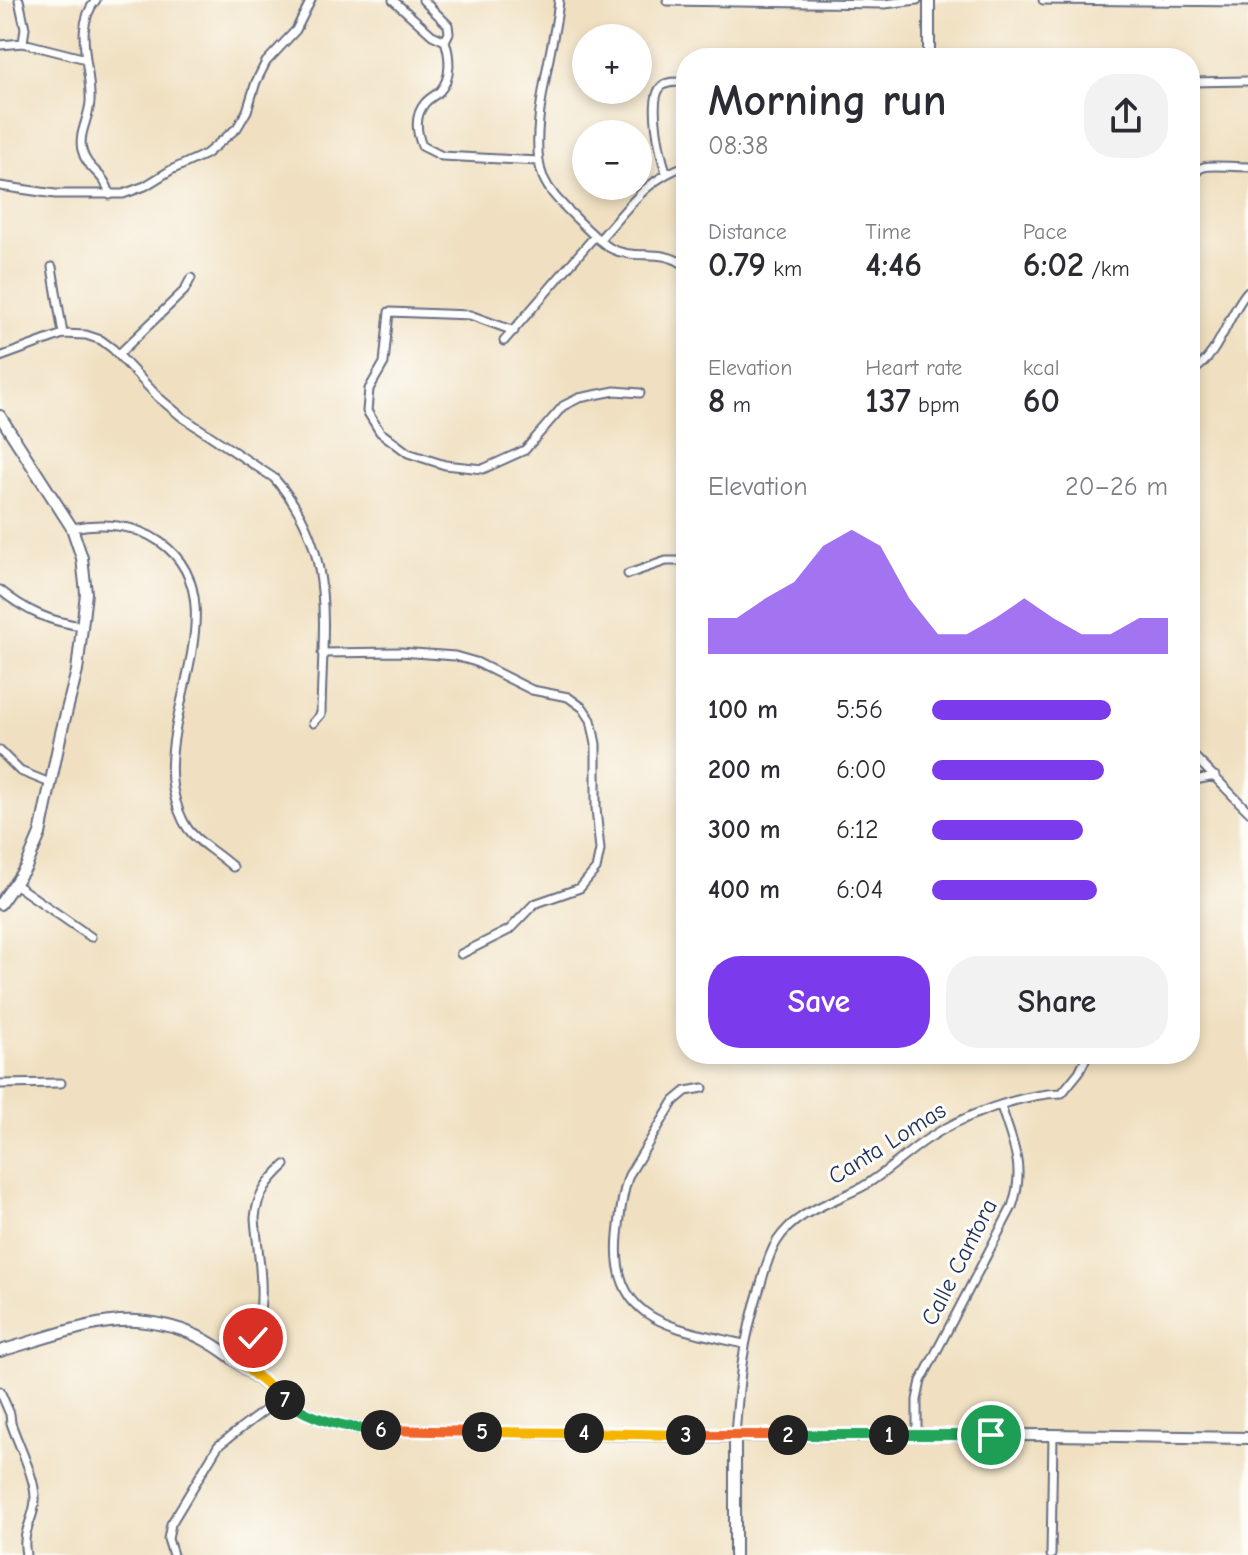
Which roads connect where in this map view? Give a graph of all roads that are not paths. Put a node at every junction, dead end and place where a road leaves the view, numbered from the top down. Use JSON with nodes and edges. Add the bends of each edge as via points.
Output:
{"nodes":[{"id":1,"x":19,"y":0,"type":"edge"},
{"id":2,"x":96,"y":0,"type":"edge"},
{"id":3,"x":311,"y":0,"type":"edge"},
{"id":4,"x":393,"y":0,"type":"edge"},
{"id":5,"x":423,"y":0,"type":"edge"},
{"id":6,"x":559,"y":0,"type":"edge"},
{"id":7,"x":917,"y":0,"type":"edge"},
{"id":8,"x":929,"y":0,"type":"edge"},
{"id":9,"x":1043,"y":0,"type":"edge"},
{"id":10,"x":667,"y":1,"type":"edge"},
{"id":11,"x":1248,"y":2,"type":"edge"},
{"id":12,"x":445,"y":41,"type":"junction"},
{"id":13,"x":23,"y":43,"type":"junction"},
{"id":14,"x":0,"y":45,"type":"edge"},
{"id":15,"x":929,"y":48,"type":"edge"},
{"id":16,"x":86,"y":59,"type":"junction"},
{"id":17,"x":1248,"y":81,"type":"edge"},
{"id":18,"x":676,"y":82,"type":"edge"},
{"id":19,"x":1200,"y":82,"type":"edge"},
{"id":20,"x":539,"y":161,"type":"junction"},
{"id":21,"x":1248,"y":167,"type":"edge"},
{"id":22,"x":1200,"y":168,"type":"edge"},
{"id":23,"x":676,"y":169,"type":"edge"},
{"id":24,"x":666,"y":172,"type":"junction"},
{"id":25,"x":0,"y":186,"type":"edge"},
{"id":26,"x":110,"y":195,"type":"junction"},
{"id":27,"x":597,"y":238,"type":"junction"},
{"id":28,"x":676,"y":259,"type":"edge"},
{"id":29,"x":52,"y":267,"type":"dead end"},
{"id":30,"x":191,"y":278,"type":"dead end"},
{"id":31,"x":1248,"y":291,"type":"edge"},
{"id":32,"x":514,"y":331,"type":"junction"},
{"id":33,"x":63,"y":334,"type":"junction"},
{"id":34,"x":504,"y":341,"type":"dead end"},
{"id":35,"x":119,"y":354,"type":"junction"},
{"id":36,"x":0,"y":357,"type":"edge"},
{"id":37,"x":1200,"y":365,"type":"edge"},
{"id":38,"x":640,"y":393,"type":"dead end"},
{"id":39,"x":0,"y":416,"type":"edge"},
{"id":40,"x":72,"y":528,"type":"junction"},
{"id":41,"x":676,"y":561,"type":"edge"},
{"id":42,"x":628,"y":574,"type":"dead end"},
{"id":43,"x":0,"y":590,"type":"edge"},
{"id":44,"x":83,"y":626,"type":"junction"},
{"id":45,"x":322,"y":653,"type":"junction"},
{"id":46,"x":313,"y":723,"type":"dead end"},
{"id":47,"x":0,"y":751,"type":"edge"},
{"id":48,"x":1200,"y":762,"type":"edge"},
{"id":49,"x":1215,"y":776,"type":"junction"},
{"id":50,"x":1200,"y":779,"type":"edge"},
{"id":51,"x":50,"y":783,"type":"junction"},
{"id":52,"x":1248,"y":811,"type":"edge"},
{"id":53,"x":233,"y":867,"type":"dead end"},
{"id":54,"x":16,"y":885,"type":"junction"},
{"id":55,"x":0,"y":904,"type":"edge"},
{"id":56,"x":91,"y":937,"type":"dead end"},
{"id":57,"x":461,"y":954,"type":"dead end"},
{"id":58,"x":1083,"y":1064,"type":"edge"},
{"id":59,"x":61,"y":1083,"type":"dead end"},
{"id":60,"x":0,"y":1084,"type":"edge"},
{"id":61,"x":703,"y":1088,"type":"dead end"},
{"id":62,"x":1001,"y":1106,"type":"junction"},
{"id":63,"x":285,"y":1165,"type":"dead end"},
{"id":64,"x":744,"y":1344,"type":"junction"},
{"id":65,"x":0,"y":1351,"type":"edge"},
{"id":66,"x":236,"y":1359,"type":"junction"},
{"id":67,"x":0,"y":1391,"type":"edge"},
{"id":68,"x":282,"y":1397,"type":"junction"},
{"id":69,"x":917,"y":1435,"type":"junction"},
{"id":70,"x":1053,"y":1435,"type":"junction"},
{"id":71,"x":735,"y":1436,"type":"junction"},
{"id":72,"x":1248,"y":1438,"type":"edge"},
{"id":73,"x":26,"y":1555,"type":"edge"},
{"id":74,"x":173,"y":1555,"type":"edge"},
{"id":75,"x":735,"y":1555,"type":"edge"},
{"id":76,"x":1051,"y":1555,"type":"edge"}],
"edges":[{"from":1,"to":13,"type":"street"},
{"from":2,"to":16,"type":"street","via":[[85,23]]},
{"from":3,"to":26,"type":"street","via":[[296,30],[266,62],[247,111],[229,137],[145,186]]},
{"from":4,"to":12,"type":"street"},
{"from":5,"to":12,"type":"street","via":[[448,25]]},
{"from":6,"to":20,"type":"street"},
{"from":7,"to":10,"type":"street"},
{"from":8,"to":15,"type":"street"},
{"from":9,"to":11,"type":"street"},
{"from":12,"to":20,"type":"street","via":[[448,70],[442,90],[419,115],[416,131],[422,146],[442,156]]},
{"from":13,"to":14,"type":"street"},
{"from":13,"to":16,"type":"street"},
{"from":16,"to":26,"type":"street","via":[[90,97],[82,150],[88,164],[103,176]]},
{"from":17,"to":19,"type":"street"},
{"from":18,"to":24,"type":"street","via":[[662,86],[657,96],[657,139]]},
{"from":20,"to":27,"type":"street","via":[[553,194]]},
{"from":21,"to":22,"type":"street"},
{"from":23,"to":24,"type":"street"},
{"from":24,"to":27,"type":"street"},
{"from":25,"to":26,"type":"street"},
{"from":27,"to":28,"type":"street","via":[[632,255],[656,253]]},
{"from":27,"to":32,"type":"street"},
{"from":29,"to":33,"type":"street"},
{"from":30,"to":35,"type":"street"},
{"from":31,"to":37,"type":"street"},
{"from":32,"to":34,"type":"street"},
{"from":32,"to":38,"type":"street","via":[[470,315],[389,312],[384,363],[367,400],[367,411],[380,432],[408,453],[445,465],[483,469],[525,450],[563,406],[579,398],[615,391]]},
{"from":33,"to":35,"type":"street","via":[[94,337]]},
{"from":33,"to":36,"type":"street"},
{"from":35,"to":45,"type":"street","via":[[158,397],[274,478],[296,506],[320,564]]},
{"from":39,"to":40,"type":"street"},
{"from":40,"to":44,"type":"street","via":[[85,581]]},
{"from":40,"to":53,"type":"street","via":[[104,525],[140,532],[169,549],[189,578],[196,621],[173,741],[173,787],[189,831]]},
{"from":41,"to":42,"type":"street"},
{"from":43,"to":44,"type":"street","via":[[37,616]]},
{"from":44,"to":51,"type":"street"},
{"from":45,"to":46,"type":"street","via":[[321,714]]},
{"from":45,"to":57,"type":"street","via":[[455,656],[532,690],[568,697],[591,720],[600,850],[596,869],[580,888],[534,904],[509,930]]},
{"from":47,"to":51,"type":"street","via":[[20,771]]},
{"from":48,"to":49,"type":"street"},
{"from":49,"to":50,"type":"street"},
{"from":49,"to":52,"type":"street"},
{"from":51,"to":54,"type":"street","via":[[36,845]]},
{"from":54,"to":55,"type":"street"},
{"from":54,"to":56,"type":"street"},
{"from":58,"to":62,"type":"street","name":"Canta Lomas","via":[[1062,1093]]},
{"from":59,"to":60,"type":"street"},
{"from":61,"to":64,"type":"street","via":[[686,1091],[674,1101],[629,1175],[617,1266],[629,1298],[647,1316]]},
{"from":62,"to":64,"type":"street","name":"Canta Lomas","via":[[941,1130],[871,1181],[791,1224],[771,1253]]},
{"from":62,"to":69,"type":"street","name":"Calle Cantora","via":[[1019,1164],[1018,1189],[921,1381]]},
{"from":63,"to":66,"type":"street","via":[[268,1182],[256,1206],[260,1315],[253,1338]]},
{"from":64,"to":71,"type":"street","name":"Canta Lomas"},
{"from":65,"to":66,"type":"street","via":[[94,1326],[135,1321],[178,1327]]},
{"from":66,"to":68,"type":"street"},
{"from":67,"to":73,"type":"street","via":[[35,1492],[25,1531]]},
{"from":68,"to":71,"type":"street","via":[[353,1428]]},
{"from":68,"to":74,"type":"street","via":[[218,1446],[171,1524]]},
{"from":69,"to":70,"type":"street"},
{"from":69,"to":71,"type":"street"},
{"from":70,"to":72,"type":"street"},
{"from":70,"to":76,"type":"street"},
{"from":71,"to":75,"type":"street","name":"Canta Lomas"}]}
